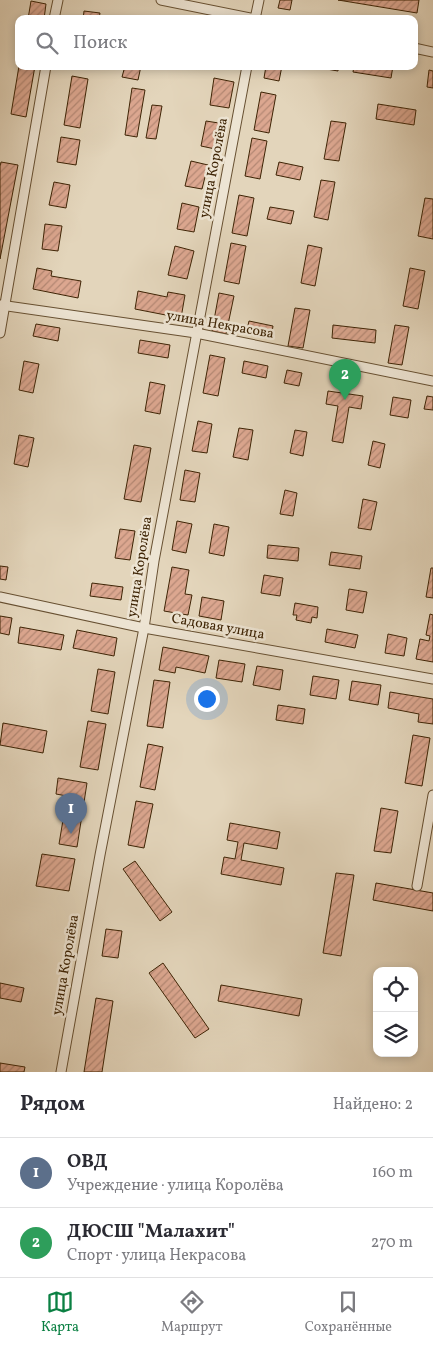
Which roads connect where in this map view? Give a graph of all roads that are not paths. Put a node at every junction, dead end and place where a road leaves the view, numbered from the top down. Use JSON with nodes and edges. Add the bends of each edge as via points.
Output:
{"nodes":[{"id":1,"x":58,"y":0,"type":"edge"},
{"id":2,"x":161,"y":0,"type":"edge"},
{"id":3,"x":259,"y":0,"type":"edge"},
{"id":4,"x":55,"y":15,"type":"edge"},
{"id":5,"x":235,"y":15,"type":"edge"},
{"id":6,"x":256,"y":15,"type":"edge"},
{"id":7,"x":418,"y":49,"type":"edge"},
{"id":8,"x":433,"y":52,"type":"edge"},
{"id":9,"x":45,"y":70,"type":"edge"},
{"id":10,"x":246,"y":70,"type":"edge"},
{"id":11,"x":2,"y":305,"type":"edge"},
{"id":12,"x":0,"y":333,"type":"edge"},
{"id":13,"x":196,"y":333,"type":"junction"},
{"id":14,"x":433,"y":381,"type":"edge"},
{"id":15,"x":0,"y":597,"type":"edge"},
{"id":16,"x":144,"y":628,"type":"junction"},
{"id":17,"x":433,"y":679,"type":"edge"},
{"id":18,"x":433,"y":795,"type":"edge"},
{"id":19,"x":417,"y":886,"type":"dead end"},
{"id":20,"x":61,"y":1072,"type":"edge"}],
"edges":[{"from":1,"to":4,"type":"street"},
{"from":2,"to":5,"type":"street"},
{"from":3,"to":6,"type":"street"},
{"from":7,"to":8,"type":"street"},
{"from":9,"to":11,"type":"street"},
{"from":10,"to":13,"type":"street","name":"улица Королёва"},
{"from":11,"to":12,"type":"street"},
{"from":11,"to":13,"type":"street","name":"улица Некрасова"},
{"from":13,"to":14,"type":"street","name":"улица Некрасова"},
{"from":13,"to":16,"type":"street","name":"улица Королёва"},
{"from":15,"to":16,"type":"street","name":"Садовая улица"},
{"from":16,"to":17,"type":"street","name":"Садовая улица"},
{"from":16,"to":20,"type":"street","name":"улица Королёва"},
{"from":18,"to":19,"type":"street"}]}
